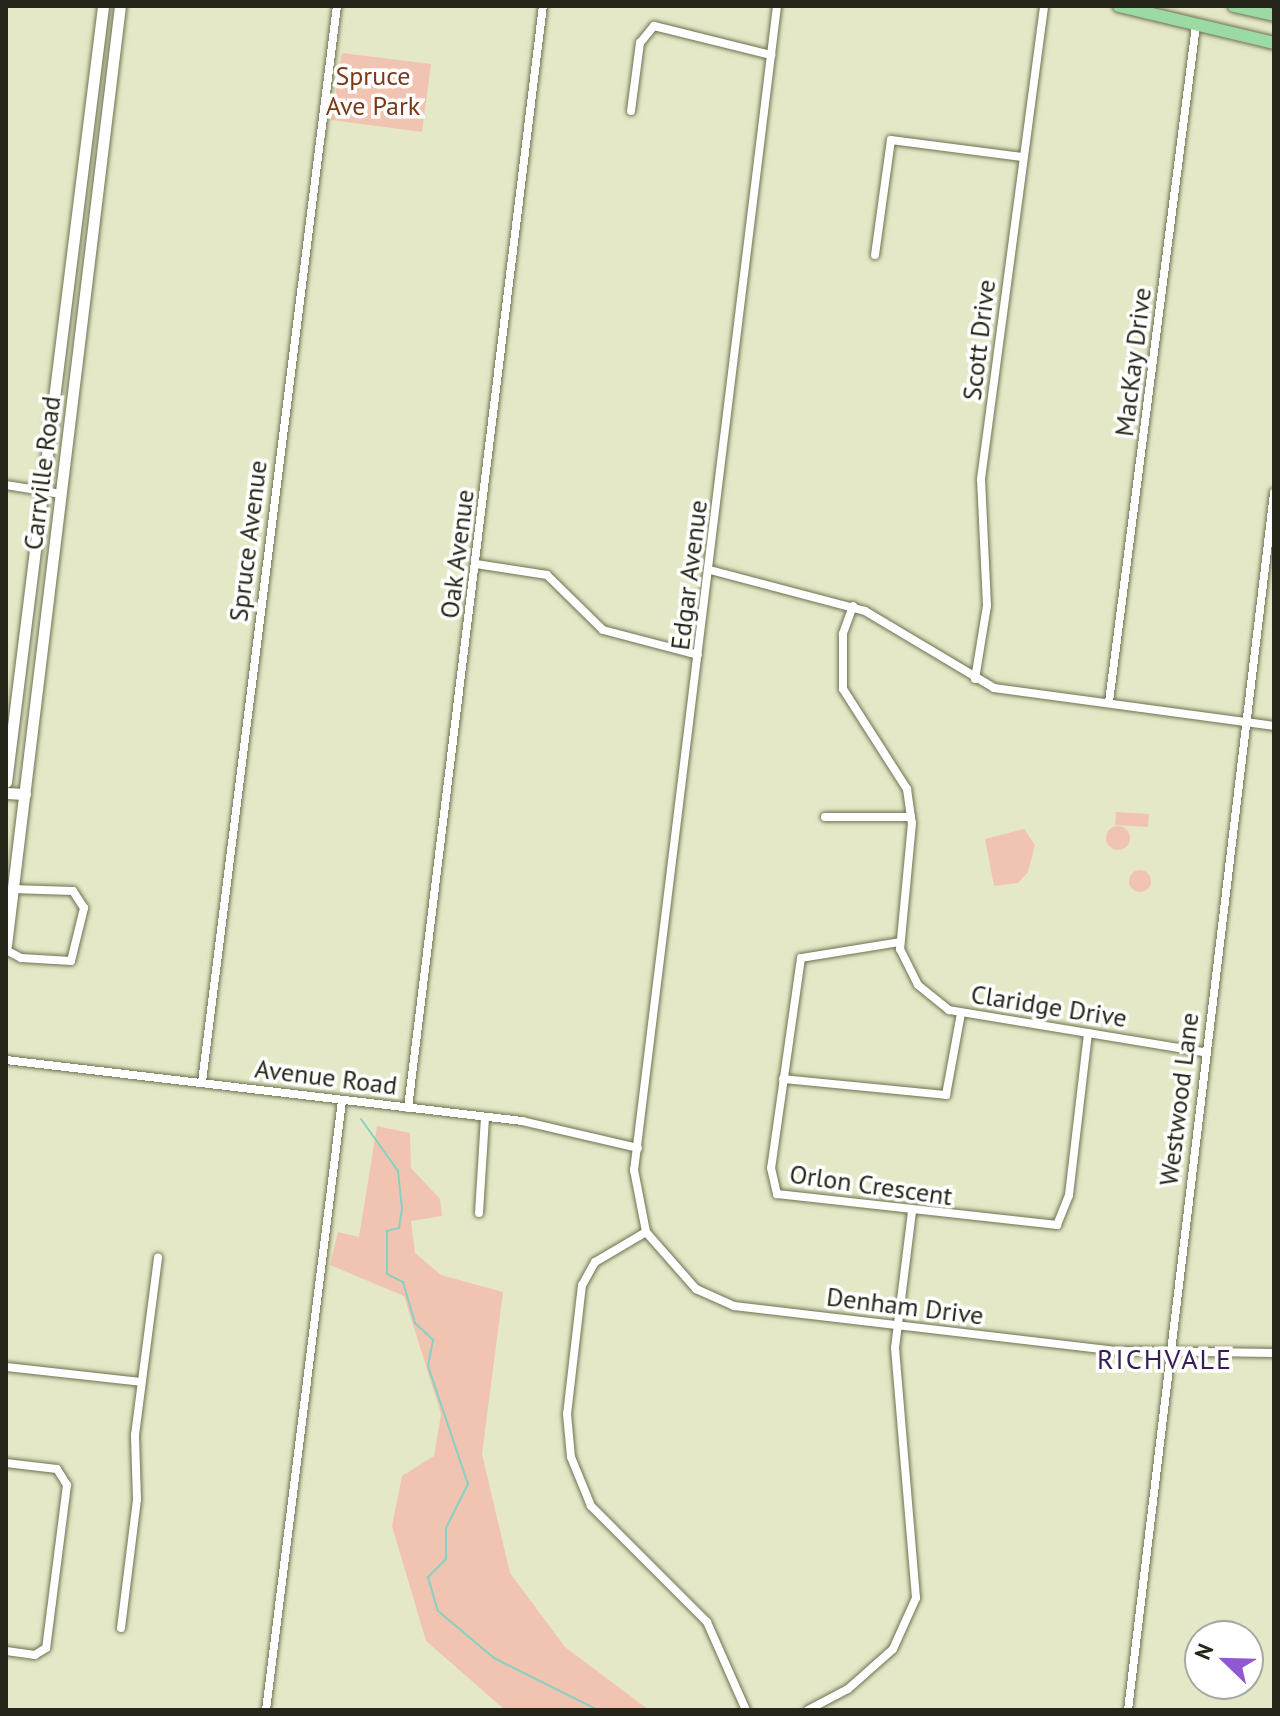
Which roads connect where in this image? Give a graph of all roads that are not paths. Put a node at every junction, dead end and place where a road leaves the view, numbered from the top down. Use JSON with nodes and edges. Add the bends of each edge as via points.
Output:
{"nodes":[{"id":1,"x":337,"y":6,"type":"edge"},
{"id":2,"x":543,"y":6,"type":"edge"},
{"id":3,"x":777,"y":6,"type":"edge"},
{"id":4,"x":1044,"y":6,"type":"edge"},
{"id":5,"x":1119,"y":6,"type":"edge"},
{"id":6,"x":1234,"y":6,"type":"edge"},
{"id":7,"x":102,"y":8,"type":"edge"},
{"id":8,"x":120,"y":9,"type":"edge"},
{"id":9,"x":1274,"y":15,"type":"edge"},
{"id":10,"x":1196,"y":26,"type":"junction"},
{"id":11,"x":1274,"y":43,"type":"edge"},
{"id":12,"x":771,"y":55,"type":"junction"},
{"id":13,"x":631,"y":111,"type":"dead end"},
{"id":14,"x":1022,"y":157,"type":"junction"},
{"id":15,"x":875,"y":255,"type":"dead end"},
{"id":16,"x":6,"y":485,"type":"edge"},
{"id":17,"x":42,"y":490,"type":"junction"},
{"id":18,"x":1274,"y":493,"type":"edge"},
{"id":19,"x":61,"y":494,"type":"junction"},
{"id":20,"x":476,"y":564,"type":"junction"},
{"id":21,"x":710,"y":570,"type":"junction"},
{"id":22,"x":1264,"y":577,"type":"junction"},
{"id":23,"x":1274,"y":580,"type":"edge"},
{"id":24,"x":853,"y":606,"type":"junction"},
{"id":25,"x":698,"y":655,"type":"junction"},
{"id":26,"x":975,"y":679,"type":"junction"},
{"id":27,"x":1109,"y":702,"type":"junction"},
{"id":28,"x":1247,"y":720,"type":"junction"},
{"id":29,"x":1274,"y":726,"type":"edge"},
{"id":30,"x":6,"y":782,"type":"edge"},
{"id":31,"x":6,"y":793,"type":"edge"},
{"id":32,"x":25,"y":794,"type":"junction"},
{"id":33,"x":825,"y":817,"type":"dead end"},
{"id":34,"x":911,"y":817,"type":"junction"},
{"id":35,"x":12,"y":889,"type":"junction"},
{"id":36,"x":900,"y":942,"type":"junction"},
{"id":37,"x":6,"y":947,"type":"edge"},
{"id":38,"x":961,"y":1013,"type":"junction"},
{"id":39,"x":1088,"y":1033,"type":"junction"},
{"id":40,"x":1204,"y":1052,"type":"junction"},
{"id":41,"x":6,"y":1060,"type":"edge"},
{"id":42,"x":783,"y":1079,"type":"junction"},
{"id":43,"x":202,"y":1082,"type":"junction"},
{"id":44,"x":342,"y":1101,"type":"junction"},
{"id":45,"x":408,"y":1108,"type":"junction"},
{"id":46,"x":485,"y":1117,"type":"junction"},
{"id":47,"x":638,"y":1148,"type":"junction"},
{"id":48,"x":912,"y":1212,"type":"junction"},
{"id":49,"x":479,"y":1213,"type":"dead end"},
{"id":50,"x":646,"y":1232,"type":"junction"},
{"id":51,"x":158,"y":1257,"type":"dead end"},
{"id":52,"x":896,"y":1325,"type":"junction"},
{"id":53,"x":1169,"y":1348,"type":"junction"},
{"id":54,"x":1274,"y":1353,"type":"edge"},
{"id":55,"x":6,"y":1367,"type":"edge"},
{"id":56,"x":141,"y":1382,"type":"junction"},
{"id":57,"x":6,"y":1463,"type":"edge"},
{"id":58,"x":121,"y":1628,"type":"dead end"},
{"id":59,"x":6,"y":1651,"type":"edge"},
{"id":60,"x":266,"y":1710,"type":"edge"},
{"id":61,"x":746,"y":1710,"type":"edge"},
{"id":62,"x":808,"y":1710,"type":"edge"},
{"id":63,"x":1128,"y":1710,"type":"edge"}],
"edges":[{"from":1,"to":43,"type":"street","name":"Spruce Avenue"},
{"from":2,"to":20,"type":"street","name":"Oak Avenue"},
{"from":3,"to":12,"type":"street","name":"Edgar Avenue"},
{"from":4,"to":14,"type":"street","name":"Scott Drive"},
{"from":5,"to":10,"type":"main road"},
{"from":6,"to":9,"type":"main road"},
{"from":7,"to":8,"type":"main road"},
{"from":7,"to":17,"type":"main road","name":"Carrville Road"},
{"from":8,"to":19,"type":"main road","name":"Carrville Road"},
{"from":10,"to":11,"type":"main road"},
{"from":10,"to":27,"type":"street","name":"MacKay Drive"},
{"from":12,"to":13,"type":"street","via":[[654,26],[640,43]]},
{"from":12,"to":21,"type":"street","name":"Edgar Avenue"},
{"from":14,"to":15,"type":"street","via":[[891,140]]},
{"from":14,"to":26,"type":"street","name":"Scott Drive","via":[[981,479],[987,606]]},
{"from":16,"to":17,"type":"street"},
{"from":17,"to":19,"type":"street"},
{"from":17,"to":30,"type":"main road","name":"Carrville Road"},
{"from":18,"to":22,"type":"street","name":"Westwood Lane"},
{"from":19,"to":32,"type":"main road","name":"Carrville Road"},
{"from":20,"to":25,"type":"street","via":[[547,575],[603,630]]},
{"from":20,"to":45,"type":"street","name":"Oak Avenue"},
{"from":21,"to":24,"type":"street"},
{"from":21,"to":25,"type":"street","name":"Edgar Avenue"},
{"from":22,"to":23,"type":"street"},
{"from":22,"to":28,"type":"street","name":"Westwood Lane"},
{"from":24,"to":26,"type":"street"},
{"from":24,"to":34,"type":"street","name":"Claridge Drive","via":[[843,634],[843,689],[907,789]]},
{"from":25,"to":47,"type":"street","name":"Edgar Avenue"},
{"from":26,"to":27,"type":"street"},
{"from":27,"to":28,"type":"street"},
{"from":28,"to":29,"type":"street"},
{"from":28,"to":40,"type":"street","name":"Westwood Lane"},
{"from":31,"to":32,"type":"main road"},
{"from":32,"to":35,"type":"main road","name":"Carrville Road"},
{"from":33,"to":34,"type":"street"},
{"from":34,"to":36,"type":"street","name":"Claridge Drive"},
{"from":35,"to":37,"type":"main road","name":"Carrville Road"},
{"from":35,"to":37,"type":"street","via":[[73,891],[84,908],[71,961],[21,958]]},
{"from":36,"to":38,"type":"street","name":"Claridge Drive","via":[[918,985]]},
{"from":36,"to":42,"type":"street","name":"Orlon Crescent","via":[[801,958]]},
{"from":38,"to":39,"type":"street","name":"Claridge Drive"},
{"from":38,"to":42,"type":"street","via":[[946,1095]]},
{"from":39,"to":40,"type":"street","name":"Claridge Drive"},
{"from":39,"to":48,"type":"street","name":"Orlon Crescent","via":[[1062,1220],[1050,1229]]},
{"from":40,"to":53,"type":"street","name":"Westwood Lane"},
{"from":41,"to":43,"type":"street","name":"Avenue Road"},
{"from":42,"to":48,"type":"street","name":"Orlon Crescent","via":[[771,1190]]},
{"from":43,"to":44,"type":"street","name":"Avenue Road"},
{"from":44,"to":45,"type":"street","name":"Avenue Road"},
{"from":44,"to":60,"type":"street"},
{"from":45,"to":46,"type":"street","name":"Avenue Road"},
{"from":46,"to":47,"type":"street","name":"Avenue Road"},
{"from":46,"to":49,"type":"street"},
{"from":47,"to":50,"type":"street","name":"Denham Drive","via":[[636,1195]]},
{"from":48,"to":52,"type":"street"},
{"from":50,"to":52,"type":"street","name":"Denham Drive","via":[[696,1289],[734,1306]]},
{"from":50,"to":61,"type":"street","via":[[595,1262],[582,1285],[567,1414],[571,1457],[591,1506],[713,1630]]},
{"from":51,"to":56,"type":"street"},
{"from":52,"to":53,"type":"street","name":"Denham Drive","via":[[1118,1351]]},
{"from":52,"to":62,"type":"street","via":[[916,1598],[893,1649],[848,1689]]},
{"from":53,"to":54,"type":"street","name":"Denham Drive"},
{"from":53,"to":63,"type":"street","name":"Westwood Lane"},
{"from":55,"to":56,"type":"street"},
{"from":56,"to":58,"type":"street"},
{"from":57,"to":59,"type":"street","via":[[52,1467],[67,1479],[46,1648],[35,1655]]}]}
